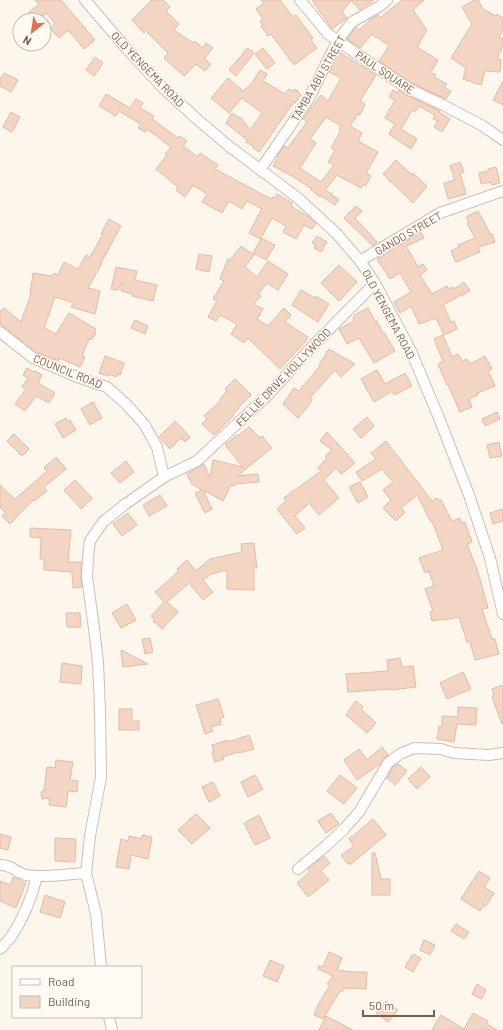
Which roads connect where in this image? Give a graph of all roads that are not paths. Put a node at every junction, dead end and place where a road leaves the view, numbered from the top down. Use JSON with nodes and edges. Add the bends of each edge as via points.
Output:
{"nodes":[{"id":1,"x":85,"y":0,"type":"edge"},
{"id":2,"x":300,"y":0,"type":"edge"},
{"id":3,"x":387,"y":0,"type":"edge"},
{"id":4,"x":338,"y":40,"type":"junction"},
{"id":5,"x":503,"y":140,"type":"edge"},
{"id":6,"x":260,"y":170,"type":"junction"},
{"id":7,"x":503,"y":192,"type":"edge"},
{"id":8,"x":360,"y":261,"type":"junction"},
{"id":9,"x":375,"y":283,"type":"junction"},
{"id":10,"x":0,"y":332,"type":"edge"},
{"id":11,"x":164,"y":477,"type":"junction"},
{"id":12,"x":503,"y":614,"type":"edge"},
{"id":13,"x":503,"y":753,"type":"edge"},
{"id":14,"x":2,"y":864,"type":"edge"},
{"id":15,"x":298,"y":869,"type":"dead end"},
{"id":16,"x":86,"y":873,"type":"junction"},
{"id":17,"x":37,"y":876,"type":"junction"},
{"id":18,"x":0,"y":949,"type":"edge"},
{"id":19,"x":101,"y":966,"type":"edge"},
{"id":20,"x":109,"y":1018,"type":"edge"},
{"id":21,"x":112,"y":1030,"type":"edge"}],
"edges":[{"from":1,"to":6,"type":"street","name":"OLD YENGEMA ROAD","via":[[163,88]]},
{"from":2,"to":4,"type":"street","name":"PAUL SQUARE","via":[[328,34]]},
{"from":3,"to":4,"type":"street","name":"TAMBA ABU STREET","via":[[352,22]]},
{"from":4,"to":5,"type":"street","name":"PAUL SQUARE","via":[[407,88],[477,123]]},
{"from":4,"to":6,"type":"street","name":"TAMBA ABU STREET","via":[[308,100]]},
{"from":6,"to":8,"type":"street","name":"OLD YENGEMA ROAD","via":[[298,198],[336,233]]},
{"from":7,"to":8,"type":"street","name":"GANDO STREET","via":[[440,213]]},
{"from":8,"to":9,"type":"street","name":"OLD YENGEMA ROAD"},
{"from":9,"to":11,"type":"street","name":"FELLIE DRIVE HOLLYWOOD","via":[[268,395],[218,442],[197,461]]},
{"from":9,"to":12,"type":"street","name":"OLD YENGEMA ROAD","via":[[411,351],[469,495],[490,558]]},
{"from":10,"to":11,"type":"street","name":"COUNCIL ROAD","via":[[33,358],[107,387],[144,424],[157,447]]},
{"from":11,"to":16,"type":"street","name":"FELLIE DRIVE HOLLYWOOD","via":[[102,522],[90,541],[87,577],[98,662],[101,777]]},
{"from":13,"to":15,"type":"street","via":[[489,755],[414,748],[400,754],[388,763],[359,812],[344,829]]},
{"from":14,"to":17,"type":"street","via":[[24,874]]},
{"from":16,"to":17,"type":"street"},
{"from":16,"to":19,"type":"street","name":"FELLIE DRIVE HOLLYWOOD","via":[[96,914]]},
{"from":17,"to":18,"type":"street","via":[[20,922]]},
{"from":20,"to":21,"type":"street"}]}
